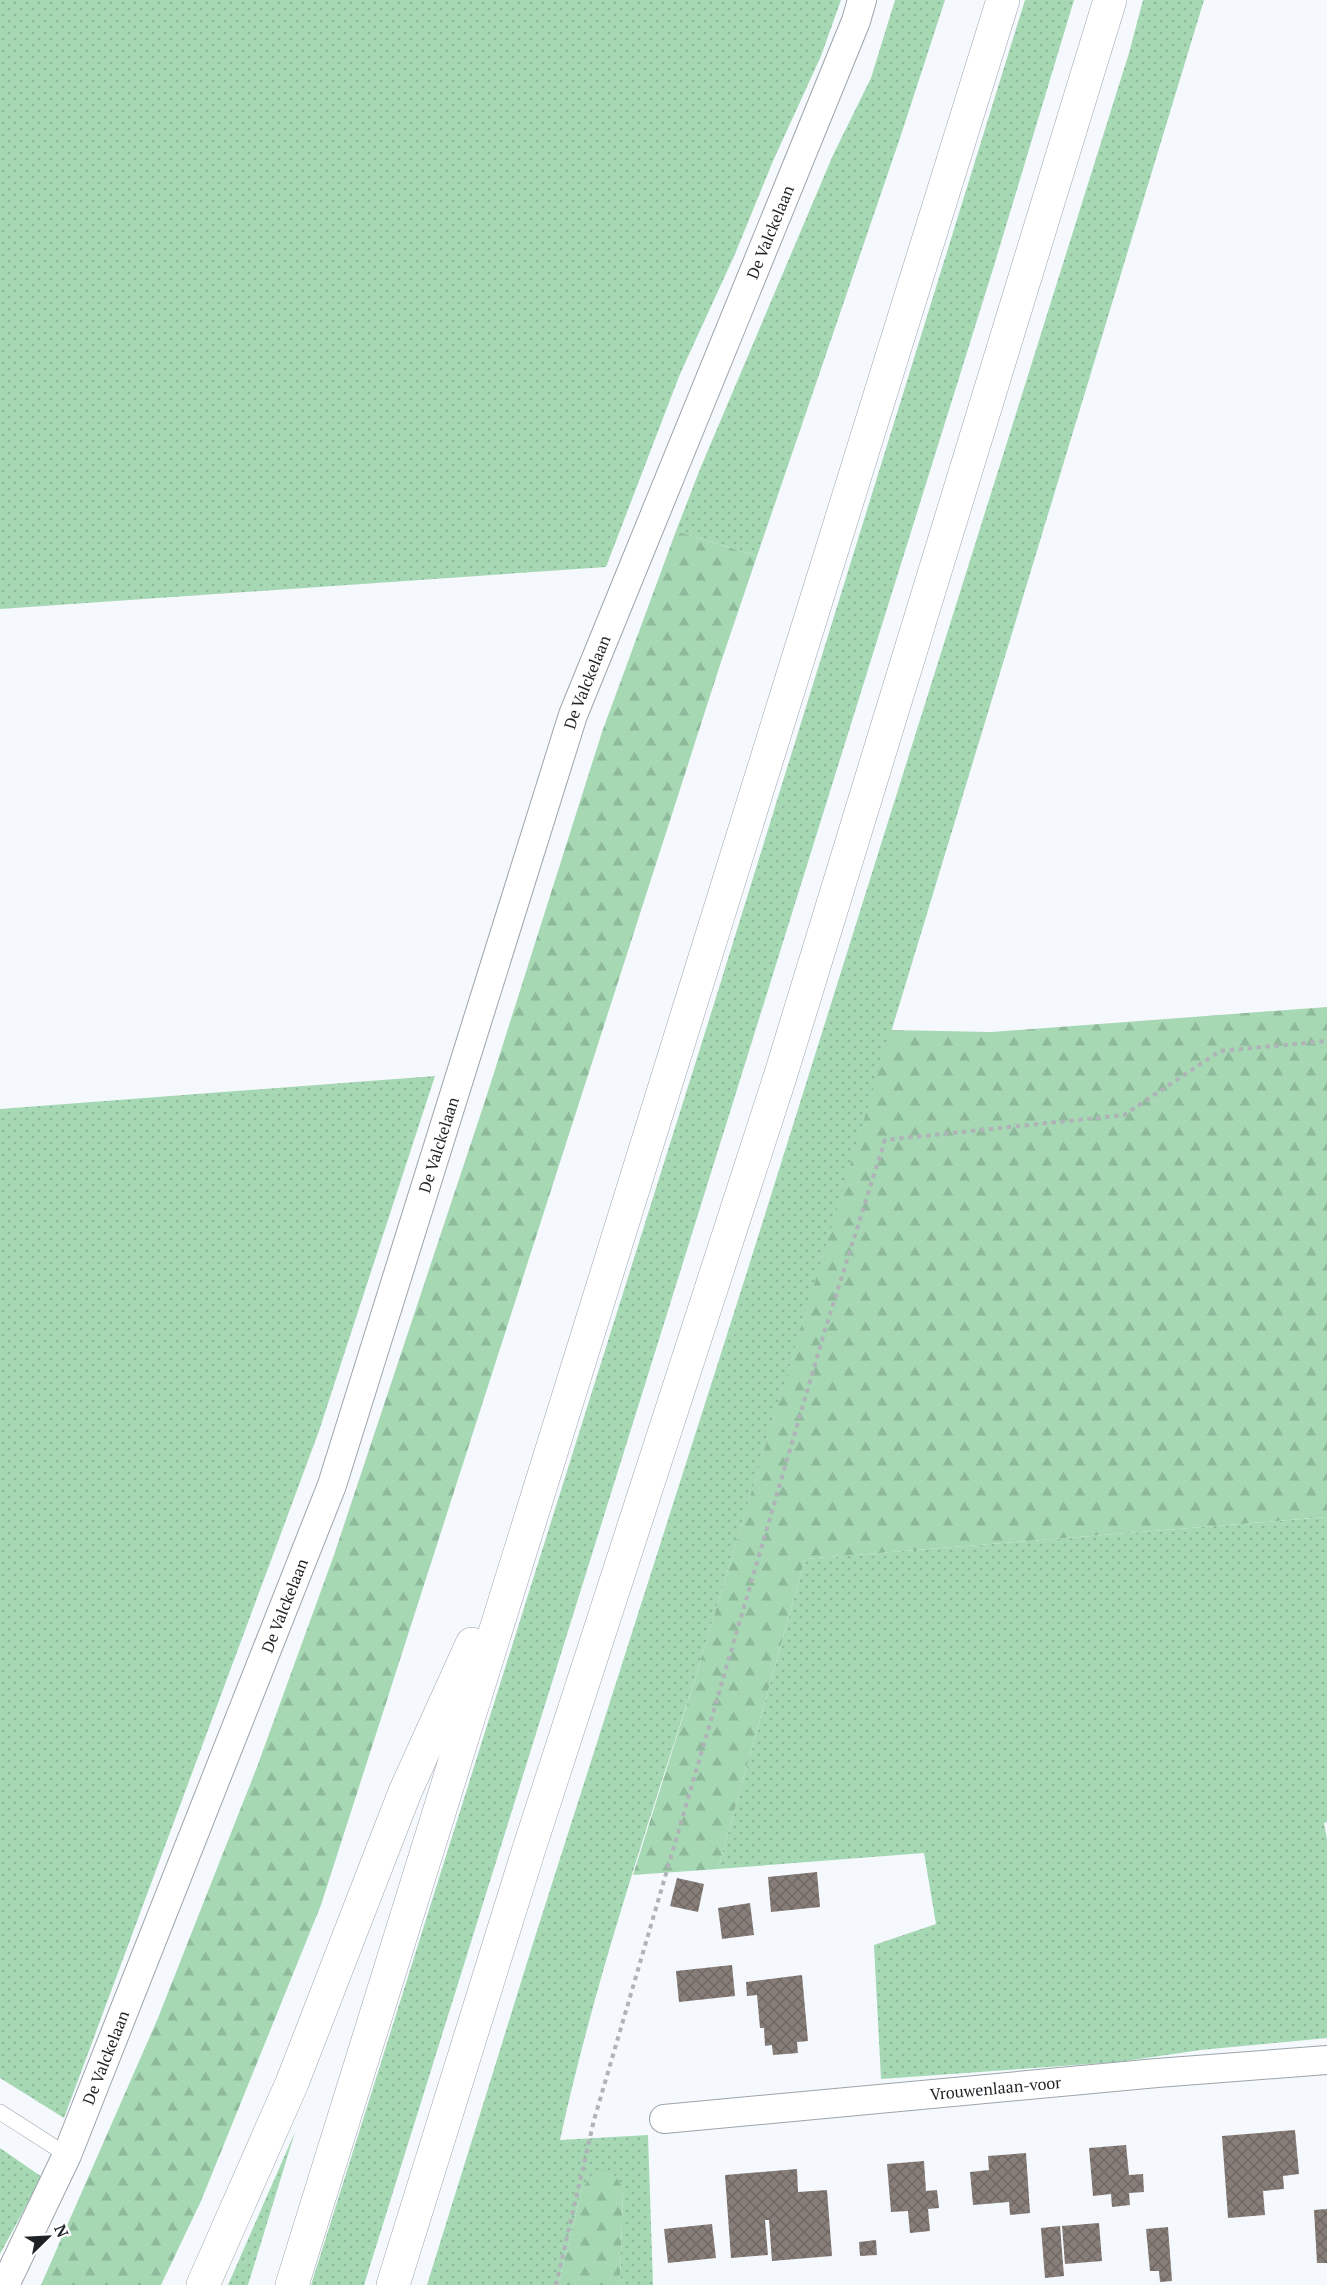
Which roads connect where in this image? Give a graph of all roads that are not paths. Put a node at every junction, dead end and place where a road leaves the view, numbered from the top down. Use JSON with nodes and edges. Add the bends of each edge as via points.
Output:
{"nodes":[{"id":1,"x":862,"y":0,"type":"edge"},
{"id":2,"x":1003,"y":0,"type":"edge"},
{"id":3,"x":1110,"y":0,"type":"edge"},
{"id":4,"x":531,"y":1514,"type":"junction"},
{"id":5,"x":1327,"y":2060,"type":"edge"},
{"id":6,"x":0,"y":2112,"type":"edge"},
{"id":7,"x":664,"y":2119,"type":"dead end"},
{"id":8,"x":67,"y":2155,"type":"junction"},
{"id":9,"x":5,"y":2285,"type":"edge"},
{"id":10,"x":203,"y":2285,"type":"edge"},
{"id":11,"x":292,"y":2285,"type":"edge"},
{"id":12,"x":393,"y":2285,"type":"edge"}],
"edges":[{"from":1,"to":8,"type":"street","name":"De Valckelaan","via":[[573,715],[332,1485]]},
{"from":2,"to":4,"type":"highway"},
{"from":3,"to":12,"type":"highway","via":[[780,1077],[528,1852]]},
{"from":4,"to":10,"type":"highway","via":[[405,1792],[292,2083]]},
{"from":4,"to":11,"type":"highway"},
{"from":5,"to":7,"type":"street","name":"Vrouwenlaan-voor"},
{"from":6,"to":8,"type":"lane"},
{"from":8,"to":9,"type":"street","name":"De Valckelaan"}]}
